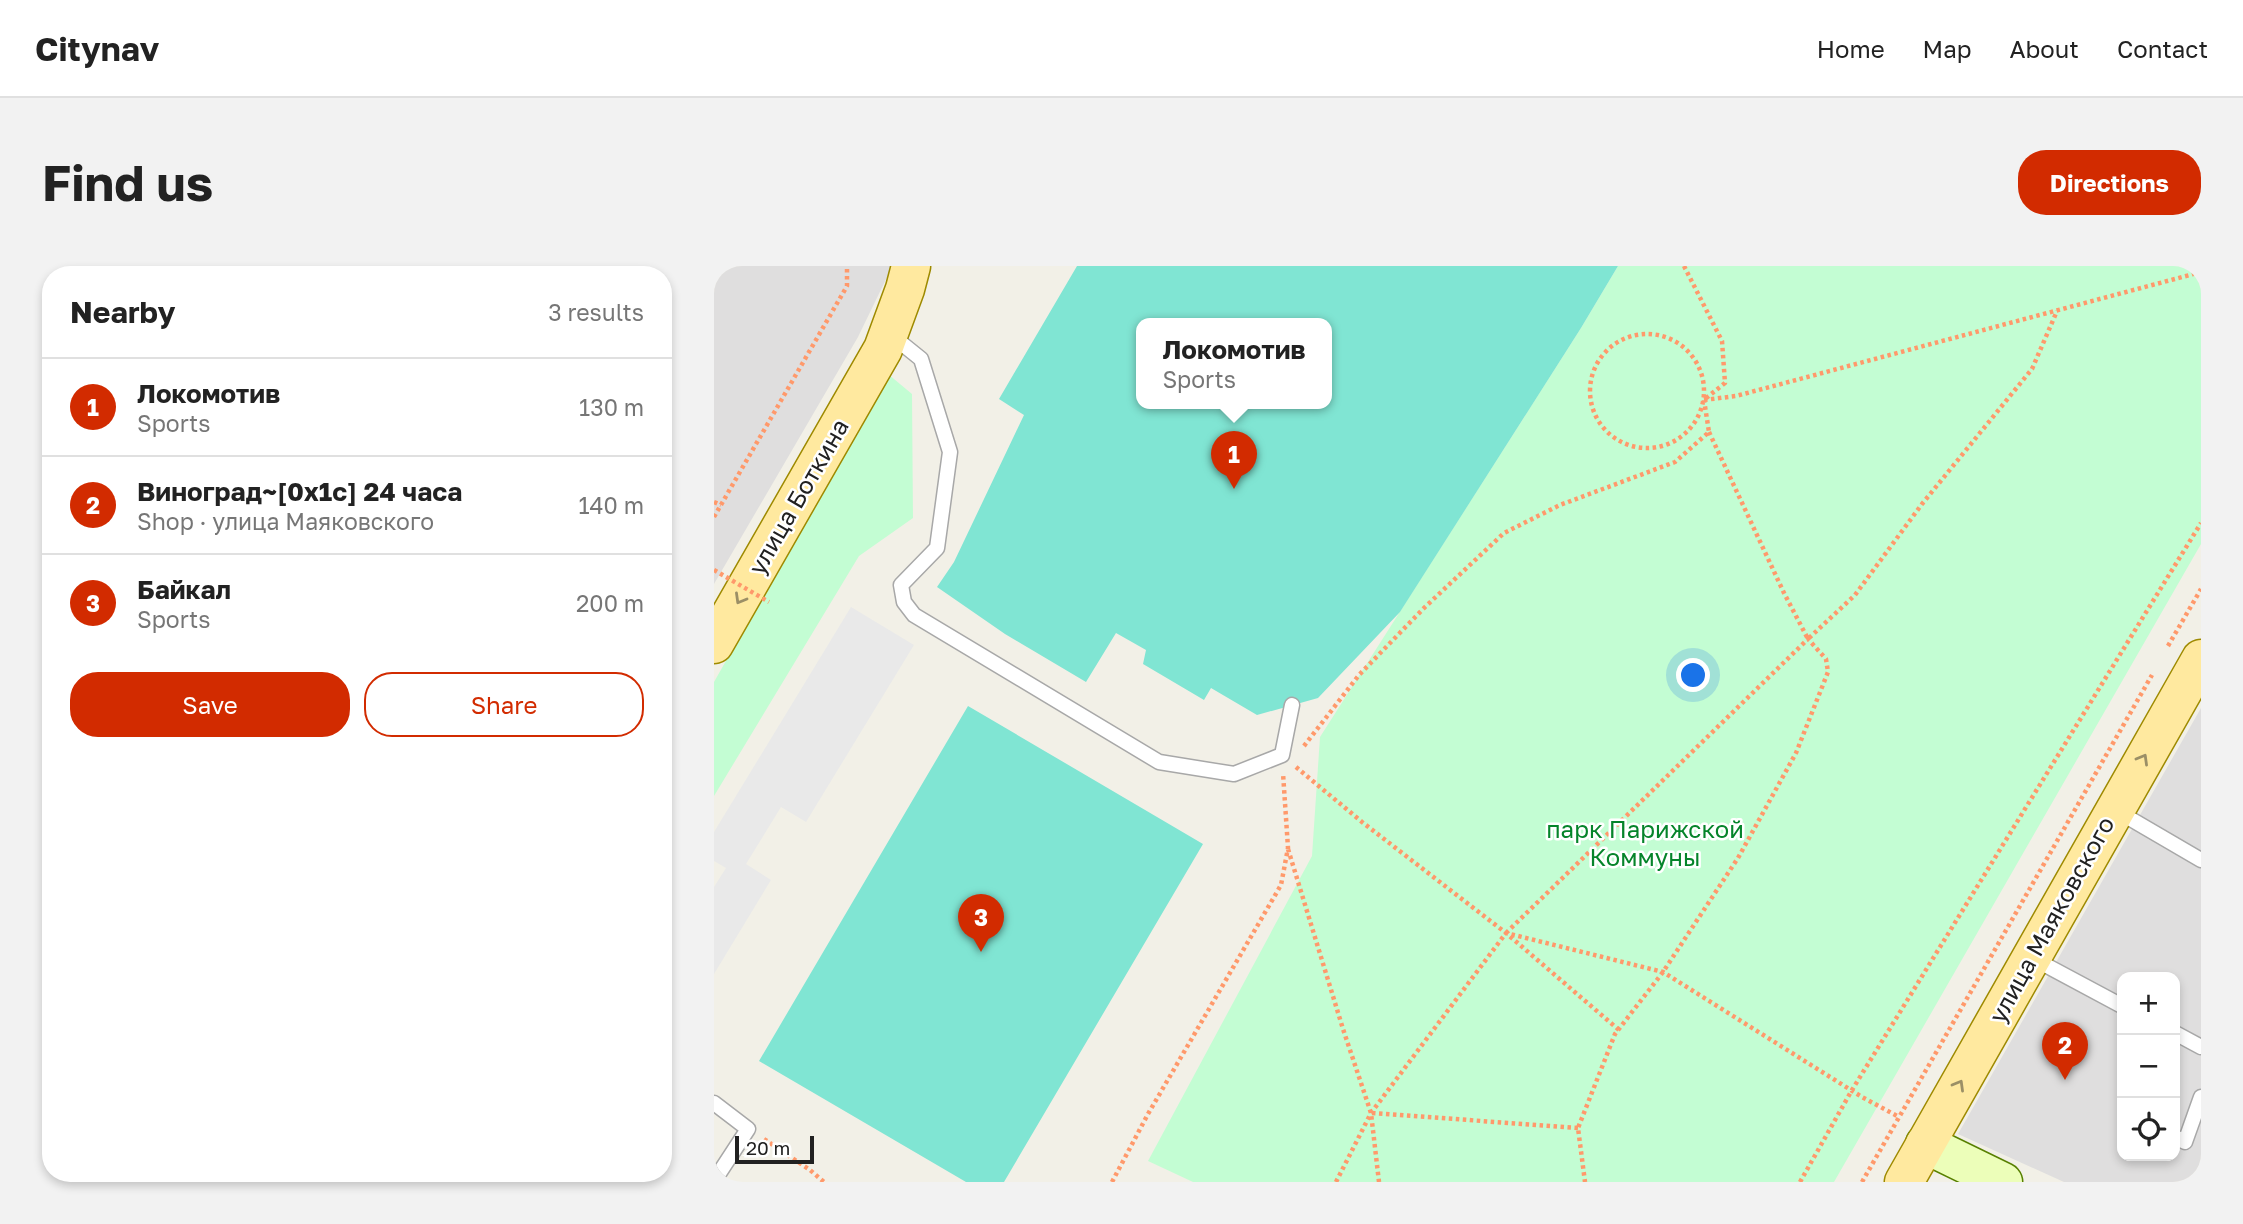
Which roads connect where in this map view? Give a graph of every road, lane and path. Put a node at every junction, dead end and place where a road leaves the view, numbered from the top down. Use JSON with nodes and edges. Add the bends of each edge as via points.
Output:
{"nodes":[{"id":1,"x":847,"y":266,"type":"edge"},
{"id":2,"x":911,"y":266,"type":"edge"},
{"id":3,"x":1684,"y":266,"type":"edge"},
{"id":4,"x":2201,"y":272,"type":"edge"},
{"id":5,"x":2056,"y":311,"type":"junction"},
{"id":6,"x":886,"y":341,"type":"junction"},
{"id":7,"x":1704,"y":400,"type":"junction"},
{"id":8,"x":1709,"y":432,"type":"junction"},
{"id":9,"x":714,"y":502,"type":"edge"},
{"id":10,"x":721,"y":505,"type":"junction"},
{"id":11,"x":714,"y":517,"type":"edge"},
{"id":12,"x":2201,"y":523,"type":"edge"},
{"id":13,"x":714,"y":570,"type":"edge"},
{"id":14,"x":2201,"y":589,"type":"edge"},
{"id":15,"x":769,"y":602,"type":"dead end"},
{"id":16,"x":1808,"y":639,"type":"junction"},
{"id":17,"x":714,"y":644,"type":"edge"},
{"id":18,"x":2184,"y":654,"type":"edge"},
{"id":19,"x":2153,"y":673,"type":"dead end"},
{"id":20,"x":1292,"y":705,"type":"dead end"},
{"id":21,"x":1282,"y":755,"type":"junction"},
{"id":22,"x":2114,"y":810,"type":"junction"},
{"id":23,"x":1288,"y":848,"type":"junction"},
{"id":24,"x":2201,"y":860,"type":"edge"},
{"id":25,"x":1506,"y":933,"type":"junction"},
{"id":26,"x":2031,"y":958,"type":"junction"},
{"id":27,"x":1663,"y":972,"type":"junction"},
{"id":28,"x":2117,"y":1003,"type":"edge"},
{"id":29,"x":1619,"y":1030,"type":"junction"},
{"id":30,"x":2179,"y":1035,"type":"edge"},
{"id":31,"x":2201,"y":1047,"type":"edge"},
{"id":32,"x":1852,"y":1090,"type":"junction"},
{"id":33,"x":2201,"y":1097,"type":"edge"},
{"id":34,"x":714,"y":1104,"type":"edge"},
{"id":35,"x":1371,"y":1113,"type":"junction"},
{"id":36,"x":1899,"y":1117,"type":"junction"},
{"id":37,"x":1578,"y":1128,"type":"junction"},
{"id":38,"x":748,"y":1129,"type":"junction"},
{"id":39,"x":2180,"y":1140,"type":"edge"},
{"id":40,"x":1925,"y":1144,"type":"junction"},
{"id":41,"x":714,"y":1181,"type":"edge"},
{"id":42,"x":824,"y":1182,"type":"edge"},
{"id":43,"x":1112,"y":1182,"type":"edge"},
{"id":44,"x":1336,"y":1182,"type":"edge"},
{"id":45,"x":1379,"y":1182,"type":"edge"},
{"id":46,"x":1585,"y":1182,"type":"edge"},
{"id":47,"x":1800,"y":1182,"type":"edge"},
{"id":48,"x":1862,"y":1182,"type":"edge"},
{"id":49,"x":1904,"y":1182,"type":"edge"},
{"id":50,"x":2003,"y":1182,"type":"edge"}],
"edges":[{"from":1,"to":10,"type":"path","via":[[846,286]]},
{"from":2,"to":6,"type":"main road","name":"улица Боткина"},
{"from":3,"to":7,"type":"path","via":[[1722,341],[1725,383]]},
{"from":4,"to":5,"type":"path"},
{"from":5,"to":7,"type":"path","via":[[1736,396]]},
{"from":5,"to":16,"type":"path","via":[[2032,369],[1855,595]]},
{"from":6,"to":17,"type":"main road","name":"улица Боткина","one_way":true},
{"from":6,"to":21,"type":"lane","via":[[921,359],[950,452],[937,548],[901,585],[904,602],[914,615],[1159,762],[1234,774]]},
{"from":7,"to":7,"type":"path","via":[[1699,364],[1672,338],[1654,333],[1618,341],[1594,369],[1590,387],[1600,424],[1631,446],[1669,444],[1686,434],[1698,419]]},
{"from":7,"to":8,"type":"path"},
{"from":8,"to":16,"type":"path"},
{"from":8,"to":21,"type":"path","via":[[1675,462],[1504,533],[1359,675],[1304,746]]},
{"from":9,"to":10,"type":"path"},
{"from":10,"to":11,"type":"path"},
{"from":12,"to":32,"type":"path"},
{"from":13,"to":15,"type":"path","bridge":true},
{"from":14,"to":18,"type":"path"},
{"from":16,"to":25,"type":"path"},
{"from":16,"to":27,"type":"path","via":[[1826,659],[1828,672],[1797,753],[1738,858]]},
{"from":22,"to":18,"type":"main road","name":"улица Маяковского","one_way":true},
{"from":19,"to":36,"type":"path"},
{"from":20,"to":21,"type":"lane"},
{"from":21,"to":23,"type":"path"},
{"from":21,"to":25,"type":"path"},
{"from":22,"to":24,"type":"lane"},
{"from":22,"to":26,"type":"main road","name":"улица Маяковского"},
{"from":23,"to":35,"type":"path"},
{"from":23,"to":43,"type":"path","via":[[1281,885]]},
{"from":25,"to":27,"type":"path"},
{"from":25,"to":29,"type":"path"},
{"from":25,"to":35,"type":"path"},
{"from":26,"to":28,"type":"lane"},
{"from":40,"to":26,"type":"main road","name":"улица Маяковского","one_way":true},
{"from":27,"to":29,"type":"path"},
{"from":27,"to":32,"type":"path"},
{"from":29,"to":37,"type":"path"},
{"from":30,"to":31,"type":"lane"},
{"from":32,"to":36,"type":"path"},
{"from":32,"to":47,"type":"path"},
{"from":33,"to":39,"type":"lane","via":[[2185,1142]]},
{"from":34,"to":38,"type":"lane"},
{"from":35,"to":37,"type":"path"},
{"from":35,"to":44,"type":"path"},
{"from":35,"to":45,"type":"path"},
{"from":36,"to":48,"type":"path"},
{"from":37,"to":46,"type":"path"},
{"from":38,"to":41,"type":"lane"},
{"from":38,"to":42,"type":"path"},
{"from":40,"to":49,"type":"main road","name":"улица Маяковского"},
{"from":40,"to":50,"type":"main road"}]}
